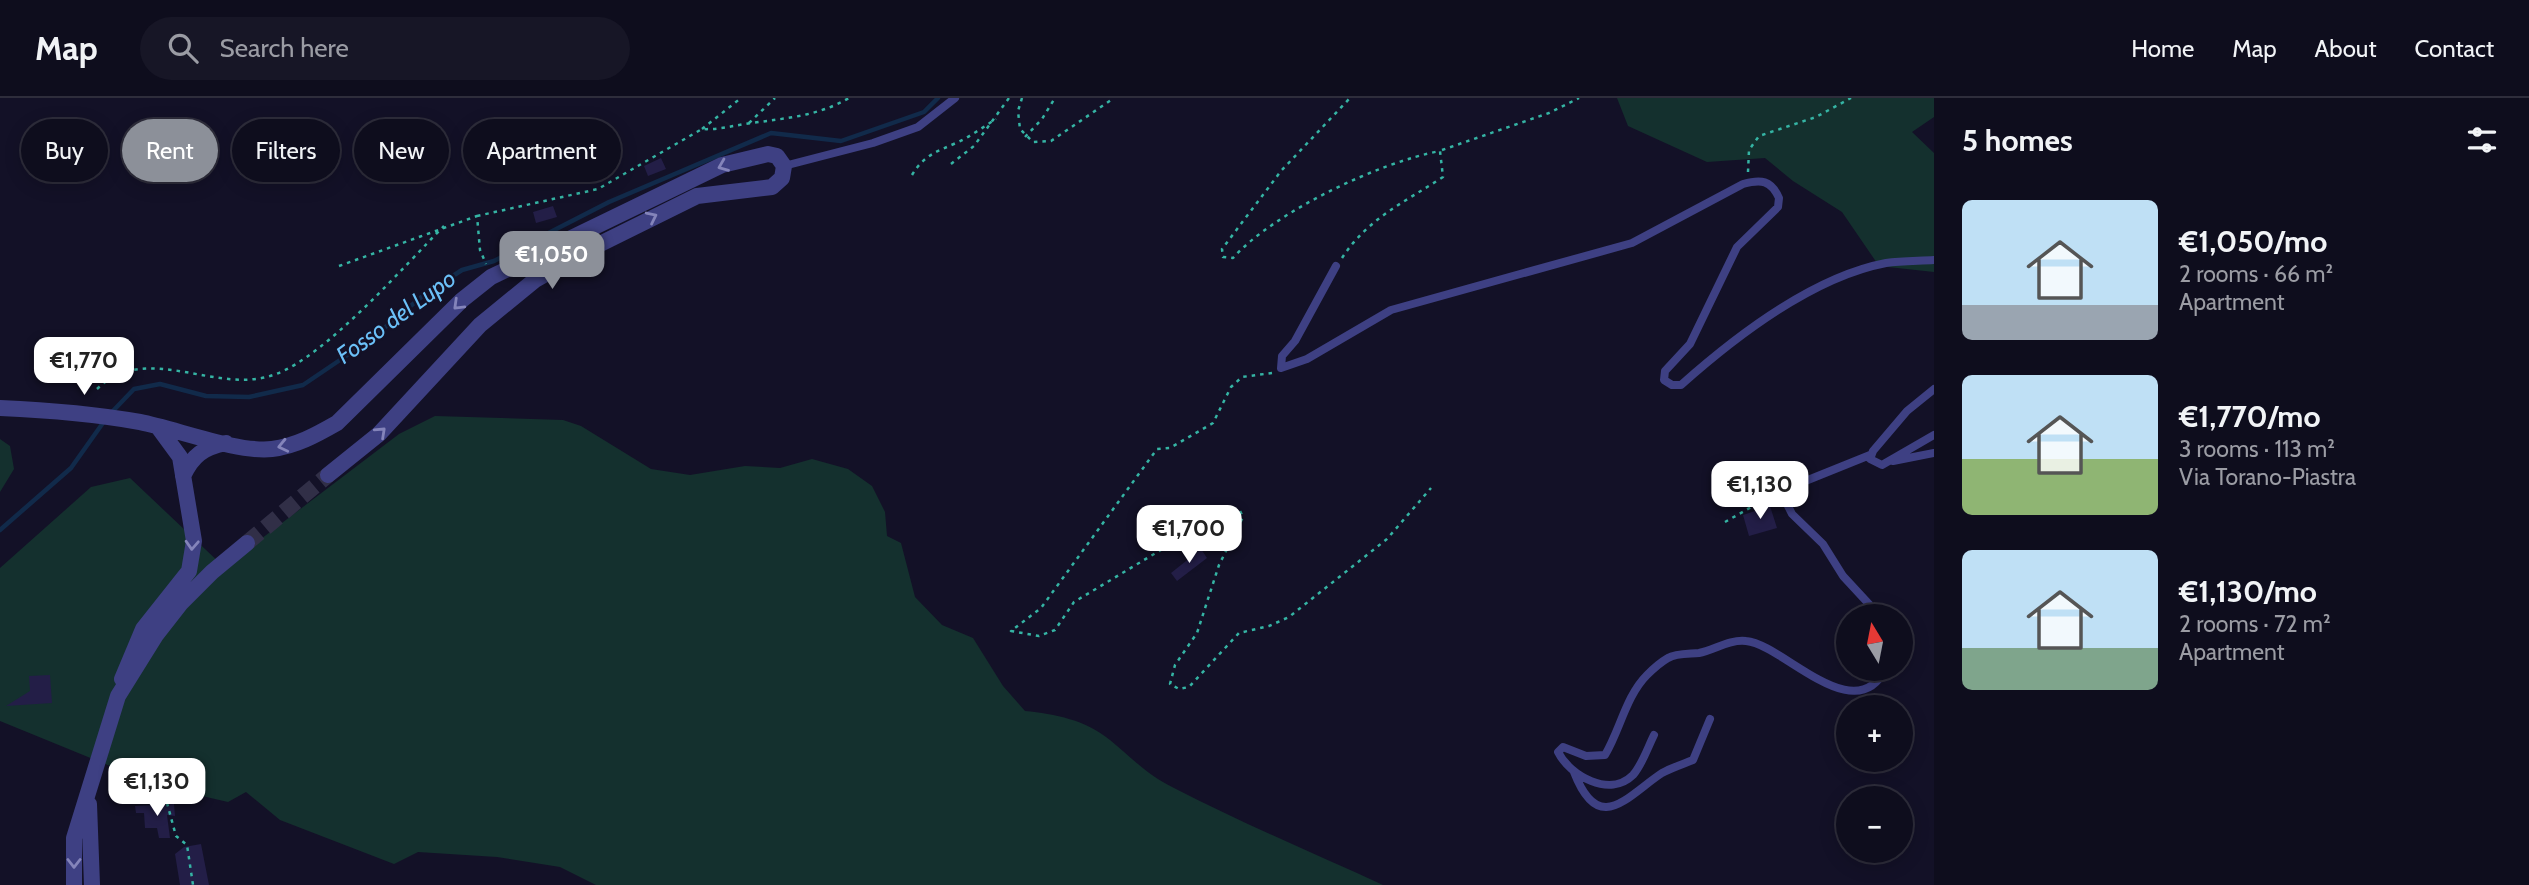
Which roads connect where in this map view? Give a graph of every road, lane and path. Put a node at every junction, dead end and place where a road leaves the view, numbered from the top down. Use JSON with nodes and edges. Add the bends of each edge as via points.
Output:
{"nodes":[{"id":1,"x":741,"y":98,"type":"edge"},
{"id":2,"x":775,"y":98,"type":"edge"},
{"id":3,"x":849,"y":98,"type":"edge"},
{"id":4,"x":955,"y":98,"type":"edge"},
{"id":5,"x":1009,"y":98,"type":"edge"},
{"id":6,"x":1022,"y":98,"type":"edge"},
{"id":7,"x":1055,"y":98,"type":"edge"},
{"id":8,"x":1114,"y":98,"type":"edge"},
{"id":9,"x":1350,"y":98,"type":"edge"},
{"id":10,"x":1579,"y":98,"type":"edge"},
{"id":11,"x":1851,"y":98,"type":"edge"},
{"id":12,"x":996,"y":119,"type":"junction"},
{"id":13,"x":749,"y":123,"type":"junction"},
{"id":14,"x":702,"y":129,"type":"junction"},
{"id":15,"x":1025,"y":136,"type":"junction"},
{"id":16,"x":1440,"y":151,"type":"junction"},
{"id":17,"x":951,"y":164,"type":"dead end"},
{"id":18,"x":784,"y":166,"type":"junction"},
{"id":19,"x":912,"y":175,"type":"dead end"},
{"id":20,"x":1751,"y":181,"type":"junction"},
{"id":21,"x":477,"y":216,"type":"junction"},
{"id":22,"x":444,"y":226,"type":"junction"},
{"id":23,"x":482,"y":256,"type":"dead end"},
{"id":24,"x":1934,"y":260,"type":"edge"},
{"id":25,"x":339,"y":266,"type":"dead end"},
{"id":26,"x":1336,"y":267,"type":"joint"},
{"id":27,"x":1282,"y":368,"type":"junction"},
{"id":28,"x":97,"y":389,"type":"dead end"},
{"id":29,"x":1934,"y":389,"type":"edge"},
{"id":30,"x":0,"y":408,"type":"edge"},
{"id":31,"x":158,"y":427,"type":"junction"},
{"id":32,"x":1934,"y":435,"type":"edge"},
{"id":33,"x":228,"y":443,"type":"junction"},
{"id":34,"x":1934,"y":453,"type":"edge"},
{"id":35,"x":1870,"y":455,"type":"junction"},
{"id":36,"x":1886,"y":462,"type":"junction"},
{"id":37,"x":328,"y":475,"type":"tunnel mouth"},
{"id":38,"x":183,"y":477,"type":"junction"},
{"id":39,"x":1793,"y":485,"type":"junction"},
{"id":40,"x":1431,"y":488,"type":"dead end"},
{"id":41,"x":1725,"y":522,"type":"dead end"},
{"id":42,"x":247,"y":544,"type":"tunnel mouth"},
{"id":43,"x":1869,"y":604,"type":"edge"},
{"id":44,"x":149,"y":632,"type":"junction"},
{"id":45,"x":1877,"y":681,"type":"edge"},
{"id":46,"x":1710,"y":719,"type":"dead end"},
{"id":47,"x":1654,"y":735,"type":"dead end"},
{"id":48,"x":1574,"y":772,"type":"junction"},
{"id":49,"x":88,"y":794,"type":"junction"},
{"id":50,"x":167,"y":803,"type":"dead end"},
{"id":51,"x":74,"y":885,"type":"edge"},
{"id":52,"x":92,"y":885,"type":"edge"},
{"id":53,"x":193,"y":885,"type":"edge"}],
"edges":[{"from":1,"to":14,"type":"path"},
{"from":2,"to":13,"type":"path"},
{"from":3,"to":13,"type":"path","via":[[828,110]]},
{"from":4,"to":18,"type":"lane","via":[[918,127]]},
{"from":5,"to":12,"type":"path"},
{"from":6,"to":15,"type":"path","via":[[1018,121]]},
{"from":7,"to":15,"type":"path"},
{"from":8,"to":15,"type":"path","via":[[1051,141],[1033,142]]},
{"from":9,"to":16,"type":"path","via":[[1260,197],[1222,249],[1223,257],[1233,258],[1281,218],[1365,174]]},
{"from":10,"to":16,"type":"path"},
{"from":11,"to":20,"type":"path","via":[[1816,117],[1759,136],[1747,158]]},
{"from":12,"to":17,"type":"path","via":[[974,146]]},
{"from":12,"to":19,"type":"path","via":[[920,160]]},
{"from":13,"to":14,"type":"path"},
{"from":14,"to":21,"type":"path","via":[[598,189]]},
{"from":16,"to":26,"type":"path","via":[[1443,177],[1385,211],[1356,236]]},
{"from":18,"to":33,"type":"street","one_way":true,"via":[[777,156],[768,154],[722,165],[491,277],[337,423],[312,438],[270,449]]},
{"from":37,"to":18,"type":"street","one_way":true,"via":[[379,434],[480,326],[535,280],[697,196],[772,187],[782,178]]},
{"from":20,"to":24,"type":"lane","via":[[1769,182],[1779,198],[1778,207],[1737,247],[1690,344],[1665,370],[1664,380],[1672,385],[1681,385],[1803,294],[1847,274],[1887,263]]},
{"from":20,"to":27,"type":"lane","via":[[1632,243],[1391,310],[1307,359]]},
{"from":21,"to":22,"type":"path"},
{"from":21,"to":23,"type":"path"},
{"from":22,"to":25,"type":"path"},
{"from":22,"to":28,"type":"path","via":[[341,328],[276,374],[247,380],[208,378],[162,367],[133,370]]},
{"from":26,"to":27,"type":"lane","via":[[1296,341],[1282,356]]},
{"from":27,"to":40,"type":"path","via":[[1263,376],[1242,377],[1231,387],[1213,423],[1170,448],[1157,449],[1067,576],[1041,608],[1011,631],[1040,636],[1055,630],[1074,602],[1228,510],[1239,509],[1243,517],[1240,528],[1219,565],[1197,633],[1171,674],[1170,684],[1179,689],[1189,687],[1239,634],[1289,617],[1387,539]]},
{"from":29,"to":35,"type":"lane","via":[[1907,411]]},
{"from":30,"to":31,"type":"street"},
{"from":31,"to":33,"type":"street"},
{"from":31,"to":38,"type":"street","via":[[180,457]]},
{"from":32,"to":36,"type":"lane"},
{"from":33,"to":38,"type":"street","via":[[206,448],[191,459]]},
{"from":34,"to":36,"type":"lane"},
{"from":35,"to":36,"type":"lane","via":[[1873,463]]},
{"from":35,"to":39,"type":"lane"},
{"from":38,"to":44,"type":"street","one_way":true,"via":[[194,541],[189,571]]},
{"from":39,"to":41,"type":"path"},
{"from":39,"to":43,"type":"lane","via":[[1785,500],[1792,514],[1823,544],[1843,576]]},
{"from":42,"to":44,"type":"street"},
{"from":44,"to":49,"type":"street","via":[[118,696]]},
{"from":45,"to":48,"type":"lane","via":[[1860,690],[1832,687],[1746,641],[1670,657],[1645,676],[1605,755],[1586,755],[1563,747],[1558,752]]},
{"from":46,"to":48,"type":"lane","via":[[1693,760],[1662,774],[1619,805],[1599,806],[1583,795]]},
{"from":47,"to":48,"type":"lane","via":[[1633,775],[1619,784],[1601,785]]},
{"from":49,"to":51,"type":"street","one_way":true,"via":[[74,838]]},
{"from":49,"to":52,"type":"street"},
{"from":50,"to":53,"type":"path","via":[[176,836],[187,845]]}]}
